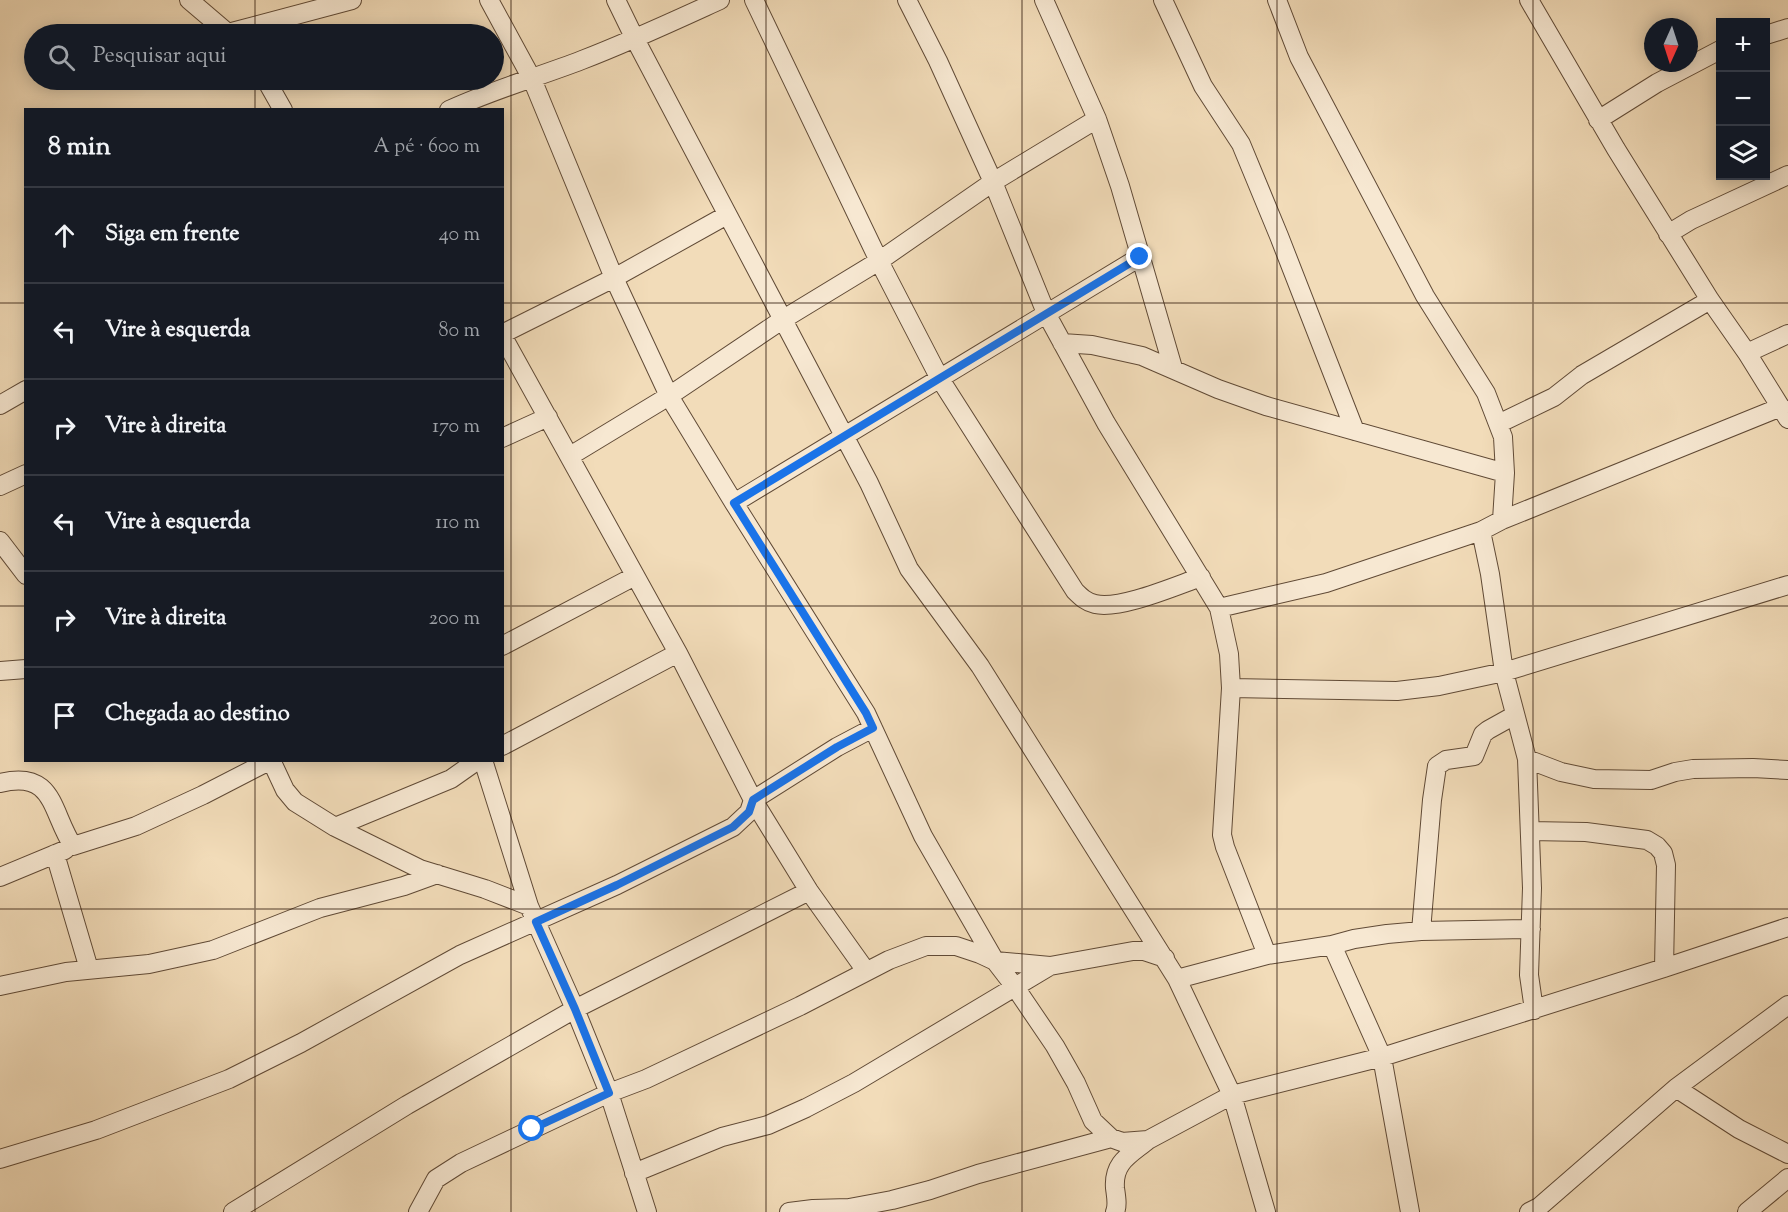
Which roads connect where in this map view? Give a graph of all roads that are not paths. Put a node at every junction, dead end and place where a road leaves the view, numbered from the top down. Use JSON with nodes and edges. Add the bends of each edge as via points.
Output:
{"nodes":[{"id":1,"x":189,"y":0,"type":"edge"},
{"id":2,"x":352,"y":0,"type":"edge"},
{"id":3,"x":489,"y":0,"type":"edge"},
{"id":4,"x":616,"y":0,"type":"edge"},
{"id":5,"x":720,"y":0,"type":"edge"},
{"id":6,"x":754,"y":0,"type":"edge"},
{"id":7,"x":907,"y":0,"type":"edge"},
{"id":8,"x":1044,"y":0,"type":"edge"},
{"id":9,"x":1163,"y":0,"type":"edge"},
{"id":10,"x":1277,"y":0,"type":"edge"},
{"id":11,"x":1529,"y":0,"type":"edge"},
{"id":12,"x":217,"y":24,"type":"edge"},
{"id":13,"x":265,"y":24,"type":"edge"},
{"id":14,"x":502,"y":24,"type":"edge"},
{"id":15,"x":1788,"y":27,"type":"edge"},
{"id":16,"x":504,"y":28,"type":"edge"},
{"id":17,"x":1770,"y":34,"type":"edge"},
{"id":18,"x":635,"y":39,"type":"junction"},
{"id":19,"x":1716,"y":52,"type":"edge"},
{"id":20,"x":532,"y":79,"type":"junction"},
{"id":21,"x":504,"y":88,"type":"edge"},
{"id":22,"x":272,"y":90,"type":"edge"},
{"id":23,"x":500,"y":90,"type":"edge"},
{"id":24,"x":282,"y":108,"type":"edge"},
{"id":25,"x":453,"y":108,"type":"edge"},
{"id":26,"x":1096,"y":119,"type":"junction"},
{"id":27,"x":1598,"y":120,"type":"junction"},
{"id":28,"x":1788,"y":175,"type":"edge"},
{"id":29,"x":993,"y":182,"type":"junction"},
{"id":30,"x":728,"y":215,"type":"junction"},
{"id":31,"x":1668,"y":234,"type":"junction"},
{"id":32,"x":1140,"y":257,"type":"junction"},
{"id":33,"x":879,"y":261,"type":"junction"},
{"id":34,"x":614,"y":278,"type":"junction"},
{"id":35,"x":1710,"y":300,"type":"junction"},
{"id":36,"x":1046,"y":313,"type":"junction"},
{"id":37,"x":782,"y":320,"type":"junction"},
{"id":38,"x":504,"y":333,"type":"edge"},
{"id":39,"x":1788,"y":334,"type":"edge"},
{"id":40,"x":504,"y":338,"type":"edge"},
{"id":41,"x":1062,"y":343,"type":"junction"},
{"id":42,"x":1747,"y":353,"type":"junction"},
{"id":43,"x":1173,"y":368,"type":"junction"},
{"id":44,"x":940,"y":379,"type":"junction"},
{"id":45,"x":24,"y":391,"type":"edge"},
{"id":46,"x":669,"y":396,"type":"junction"},
{"id":47,"x":0,"y":405,"type":"edge"},
{"id":48,"x":1784,"y":413,"type":"edge"},
{"id":49,"x":548,"y":417,"type":"junction"},
{"id":50,"x":1498,"y":424,"type":"junction"},
{"id":51,"x":1355,"y":431,"type":"junction"},
{"id":52,"x":504,"y":437,"type":"edge"},
{"id":53,"x":844,"y":437,"type":"junction"},
{"id":54,"x":570,"y":456,"type":"junction"},
{"id":55,"x":1505,"y":473,"type":"junction"},
{"id":56,"x":24,"y":475,"type":"edge"},
{"id":57,"x":0,"y":486,"type":"edge"},
{"id":58,"x":734,"y":503,"type":"junction"},
{"id":59,"x":1502,"y":520,"type":"junction"},
{"id":60,"x":1481,"y":531,"type":"junction"},
{"id":61,"x":0,"y":541,"type":"edge"},
{"id":62,"x":24,"y":573,"type":"edge"},
{"id":63,"x":635,"y":576,"type":"junction"},
{"id":64,"x":1201,"y":577,"type":"junction"},
{"id":65,"x":1788,"y":585,"type":"edge"},
{"id":66,"x":1219,"y":608,"type":"junction"},
{"id":67,"x":504,"y":645,"type":"edge"},
{"id":68,"x":678,"y":653,"type":"junction"},
{"id":69,"x":24,"y":669,"type":"edge"},
{"id":70,"x":0,"y":671,"type":"edge"},
{"id":71,"x":1504,"y":672,"type":"junction"},
{"id":72,"x":1231,"y":688,"type":"junction"},
{"id":73,"x":1515,"y":715,"type":"junction"},
{"id":74,"x":873,"y":728,"type":"junction"},
{"id":75,"x":504,"y":745,"type":"edge"},
{"id":76,"x":1527,"y":759,"type":"junction"},
{"id":77,"x":267,"y":762,"type":"edge"},
{"id":78,"x":272,"y":762,"type":"edge"},
{"id":79,"x":476,"y":762,"type":"edge"},
{"id":80,"x":484,"y":762,"type":"edge"},
{"id":81,"x":1788,"y":770,"type":"edge"},
{"id":82,"x":0,"y":783,"type":"edge"},
{"id":83,"x":753,"y":800,"type":"junction"},
{"id":84,"x":335,"y":826,"type":"junction"},
{"id":85,"x":1530,"y":831,"type":"junction"},
{"id":86,"x":73,"y":846,"type":"junction"},
{"id":87,"x":55,"y":854,"type":"junction"},
{"id":88,"x":437,"y":874,"type":"junction"},
{"id":89,"x":0,"y":877,"type":"edge"},
{"id":90,"x":808,"y":891,"type":"junction"},
{"id":91,"x":532,"y":914,"type":"junction"},
{"id":92,"x":1788,"y":927,"type":"edge"},
{"id":93,"x":1531,"y":929,"type":"junction"},
{"id":94,"x":1421,"y":931,"type":"junction"},
{"id":95,"x":1332,"y":945,"type":"junction"},
{"id":96,"x":1267,"y":955,"type":"junction"},
{"id":97,"x":1165,"y":958,"type":"junction"},
{"id":98,"x":995,"y":962,"type":"junction"},
{"id":99,"x":1050,"y":966,"type":"junction"},
{"id":100,"x":1664,"y":968,"type":"junction"},
{"id":101,"x":89,"y":969,"type":"junction"},
{"id":102,"x":866,"y":971,"type":"junction"},
{"id":103,"x":1177,"y":979,"type":"junction"},
{"id":104,"x":0,"y":986,"type":"edge"},
{"id":105,"x":1015,"y":987,"type":"junction"},
{"id":106,"x":1788,"y":1005,"type":"edge"},
{"id":107,"x":575,"y":1009,"type":"junction"},
{"id":108,"x":1534,"y":1010,"type":"junction"},
{"id":109,"x":1382,"y":1057,"type":"junction"},
{"id":110,"x":1676,"y":1088,"type":"junction"},
{"id":111,"x":609,"y":1093,"type":"junction"},
{"id":112,"x":1232,"y":1095,"type":"junction"},
{"id":113,"x":1110,"y":1138,"type":"junction"},
{"id":114,"x":1148,"y":1140,"type":"junction"},
{"id":115,"x":1788,"y":1154,"type":"edge"},
{"id":116,"x":0,"y":1159,"type":"edge"},
{"id":117,"x":634,"y":1173,"type":"junction"},
{"id":118,"x":1788,"y":1178,"type":"edge"},
{"id":119,"x":1537,"y":1210,"type":"edge"},
{"id":120,"x":233,"y":1212,"type":"edge"},
{"id":121,"x":418,"y":1212,"type":"edge"},
{"id":122,"x":647,"y":1212,"type":"edge"},
{"id":123,"x":789,"y":1212,"type":"edge"},
{"id":124,"x":1115,"y":1212,"type":"edge"},
{"id":125,"x":1266,"y":1212,"type":"edge"},
{"id":126,"x":1410,"y":1212,"type":"edge"},
{"id":127,"x":1747,"y":1212,"type":"edge"}],
"edges":[{"from":1,"to":12,"type":"street"},
{"from":2,"to":13,"type":"street"},
{"from":3,"to":14,"type":"street"},
{"from":4,"to":18,"type":"street"},
{"from":5,"to":18,"type":"street"},
{"from":6,"to":33,"type":"street"},
{"from":7,"to":29,"type":"street"},
{"from":8,"to":26,"type":"street"},
{"from":9,"to":51,"type":"street","via":[[1203,86],[1241,144]]},
{"from":10,"to":50,"type":"street","via":[[1299,57],[1425,296],[1486,393]]},
{"from":11,"to":27,"type":"street"},
{"from":15,"to":17,"type":"street"},
{"from":16,"to":20,"type":"street"},
{"from":18,"to":20,"type":"street"},
{"from":18,"to":30,"type":"street"},
{"from":19,"to":27,"type":"street"},
{"from":20,"to":21,"type":"street"},
{"from":20,"to":34,"type":"street"},
{"from":22,"to":24,"type":"street"},
{"from":23,"to":25,"type":"street"},
{"from":26,"to":29,"type":"street"},
{"from":26,"to":32,"type":"street"},
{"from":27,"to":31,"type":"street"},
{"from":28,"to":31,"type":"street"},
{"from":29,"to":33,"type":"street"},
{"from":29,"to":36,"type":"street"},
{"from":30,"to":34,"type":"street"},
{"from":30,"to":37,"type":"street"},
{"from":31,"to":35,"type":"street"},
{"from":32,"to":36,"type":"street"},
{"from":32,"to":43,"type":"street"},
{"from":33,"to":37,"type":"street"},
{"from":33,"to":44,"type":"street"},
{"from":34,"to":38,"type":"street"},
{"from":34,"to":46,"type":"street"},
{"from":35,"to":42,"type":"street"},
{"from":35,"to":50,"type":"street","via":[[1582,375],[1554,397]]},
{"from":36,"to":41,"type":"street"},
{"from":36,"to":44,"type":"street"},
{"from":37,"to":46,"type":"street"},
{"from":37,"to":53,"type":"street"},
{"from":39,"to":42,"type":"street"},
{"from":40,"to":49,"type":"street"},
{"from":41,"to":43,"type":"street","via":[[1119,350]]},
{"from":41,"to":64,"type":"street","via":[[1106,423]]},
{"from":42,"to":48,"type":"street"},
{"from":43,"to":51,"type":"street","via":[[1266,406]]},
{"from":44,"to":53,"type":"street"},
{"from":44,"to":64,"type":"street","via":[[1075,591],[1085,600],[1116,604]]},
{"from":45,"to":47,"type":"street"},
{"from":46,"to":54,"type":"street"},
{"from":46,"to":58,"type":"street"},
{"from":48,"to":59,"type":"street"},
{"from":49,"to":52,"type":"street"},
{"from":49,"to":54,"type":"street"},
{"from":50,"to":55,"type":"street","via":[[1503,437]]},
{"from":51,"to":55,"type":"street"},
{"from":53,"to":58,"type":"street"},
{"from":53,"to":97,"type":"street","via":[[909,569],[980,666]]},
{"from":54,"to":63,"type":"street"},
{"from":55,"to":59,"type":"street"},
{"from":56,"to":57,"type":"street"},
{"from":58,"to":74,"type":"street"},
{"from":59,"to":60,"type":"street"},
{"from":60,"to":66,"type":"street","via":[[1326,583]]},
{"from":60,"to":71,"type":"street"},
{"from":61,"to":62,"type":"street"},
{"from":63,"to":67,"type":"street"},
{"from":63,"to":68,"type":"street"},
{"from":64,"to":66,"type":"street"},
{"from":65,"to":71,"type":"street"},
{"from":66,"to":72,"type":"street","via":[[1229,654]]},
{"from":68,"to":75,"type":"street"},
{"from":68,"to":83,"type":"street"},
{"from":69,"to":70,"type":"street"},
{"from":71,"to":72,"type":"street","via":[[1398,691]]},
{"from":71,"to":73,"type":"street"},
{"from":72,"to":96,"type":"street","via":[[1222,835]]},
{"from":73,"to":76,"type":"street"},
{"from":73,"to":94,"type":"street","via":[[1483,734],[1474,756],[1446,760],[1437,766]]},
{"from":74,"to":83,"type":"street"},
{"from":74,"to":98,"type":"street","via":[[923,836]]},
{"from":76,"to":81,"type":"street","via":[[1579,777],[1604,779],[1651,780],[1694,769]]},
{"from":76,"to":85,"type":"street"},
{"from":77,"to":86,"type":"street","via":[[136,826]]},
{"from":78,"to":84,"type":"street","via":[[295,802]]},
{"from":79,"to":84,"type":"street","via":[[451,779]]},
{"from":80,"to":91,"type":"street"},
{"from":82,"to":86,"type":"street","via":[[27,780],[40,786],[50,797]]},
{"from":83,"to":90,"type":"street"},
{"from":83,"to":91,"type":"street","via":[[749,812],[733,827],[617,885]]},
{"from":84,"to":88,"type":"street"},
{"from":85,"to":93,"type":"street"},
{"from":85,"to":100,"type":"street","via":[[1586,832],[1647,840],[1657,846],[1666,865]]},
{"from":86,"to":87,"type":"street"},
{"from":87,"to":89,"type":"street"},
{"from":87,"to":101,"type":"street"},
{"from":88,"to":91,"type":"street","via":[[485,889]]},
{"from":88,"to":101,"type":"street","via":[[320,908],[213,950],[149,964]]},
{"from":90,"to":102,"type":"street"},
{"from":90,"to":107,"type":"street"},
{"from":91,"to":107,"type":"street"},
{"from":91,"to":116,"type":"street","via":[[301,1043],[229,1078],[96,1130]]},
{"from":92,"to":100,"type":"street"},
{"from":93,"to":94,"type":"street"},
{"from":93,"to":108,"type":"street","via":[[1529,975]]},
{"from":94,"to":95,"type":"street"},
{"from":95,"to":96,"type":"street"},
{"from":95,"to":109,"type":"street"},
{"from":96,"to":103,"type":"street"},
{"from":97,"to":99,"type":"street","via":[[1133,951]]},
{"from":97,"to":103,"type":"street"},
{"from":98,"to":99,"type":"street"},
{"from":98,"to":102,"type":"street","via":[[956,946],[926,946]]},
{"from":98,"to":105,"type":"street"},
{"from":99,"to":105,"type":"street"},
{"from":100,"to":108,"type":"street"},
{"from":101,"to":104,"type":"street"},
{"from":102,"to":111,"type":"street","via":[[800,1006]]},
{"from":103,"to":112,"type":"street"},
{"from":105,"to":113,"type":"street","via":[[1055,1046],[1093,1121]]},
{"from":105,"to":117,"type":"street","via":[[806,1108]]},
{"from":106,"to":110,"type":"street"},
{"from":107,"to":111,"type":"street"},
{"from":107,"to":120,"type":"street","via":[[407,1105]]},
{"from":108,"to":109,"type":"street"},
{"from":109,"to":112,"type":"street"},
{"from":109,"to":126,"type":"street"},
{"from":110,"to":115,"type":"street","via":[[1739,1129]]},
{"from":110,"to":119,"type":"street"},
{"from":111,"to":117,"type":"street"},
{"from":111,"to":121,"type":"street","via":[[461,1163],[436,1179]]},
{"from":112,"to":114,"type":"street"},
{"from":112,"to":125,"type":"street"},
{"from":113,"to":114,"type":"street","via":[[1122,1142]]},
{"from":113,"to":123,"type":"street","via":[[892,1200]]},
{"from":114,"to":124,"type":"street","via":[[1120,1162],[1114,1181]]},
{"from":117,"to":122,"type":"street"},
{"from":118,"to":127,"type":"street"}]}
